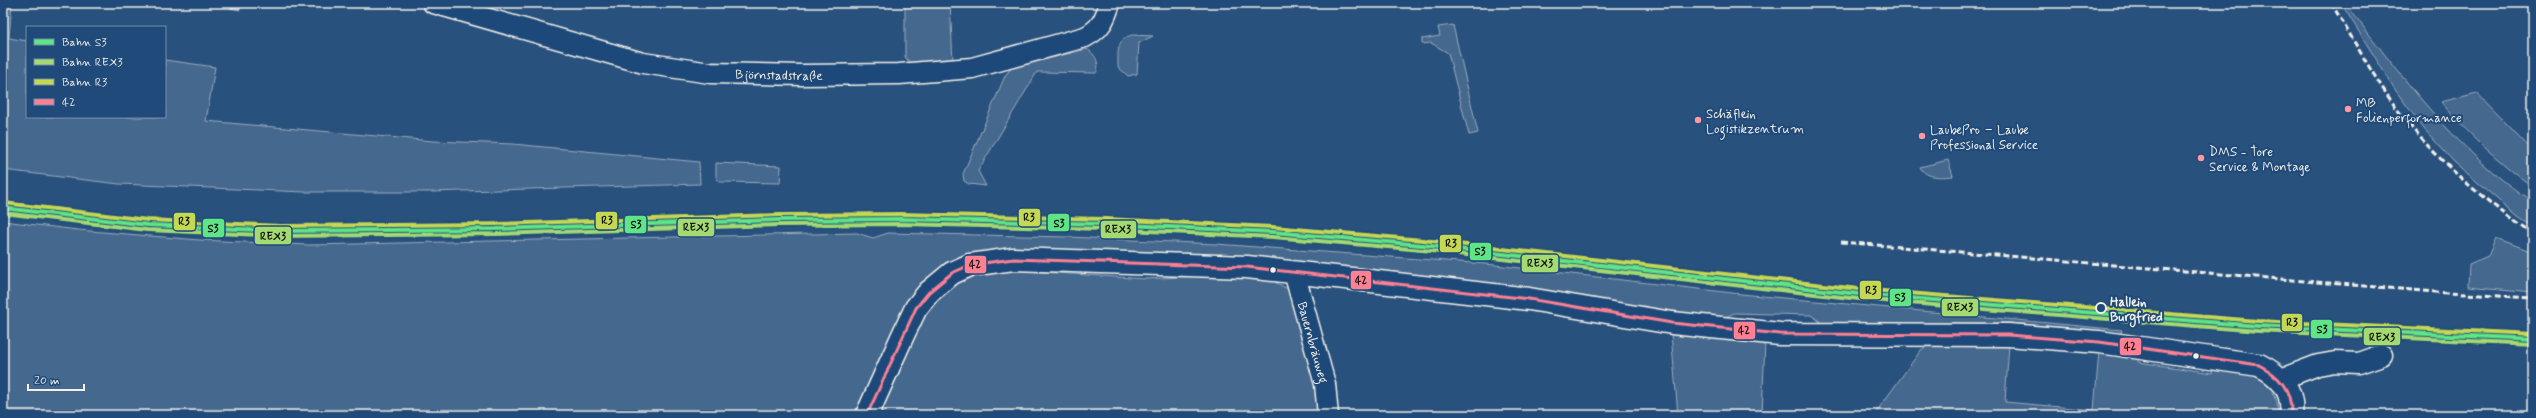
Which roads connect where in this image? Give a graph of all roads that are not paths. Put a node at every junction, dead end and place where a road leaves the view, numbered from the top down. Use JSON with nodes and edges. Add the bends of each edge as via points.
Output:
{"nodes":[{"id":1,"x":433,"y":3,"type":"edge"},
{"id":2,"x":1110,"y":3,"type":"edge"},
{"id":3,"x":1294,"y":272,"type":"junction"},
{"id":4,"x":2382,"y":355,"type":"dead end"},
{"id":5,"x":2281,"y":379,"type":"junction"},
{"id":6,"x":867,"y":415,"type":"edge"},
{"id":7,"x":1328,"y":415,"type":"edge"},
{"id":8,"x":2291,"y":415,"type":"edge"}],
"edges":[{"from":1,"to":2,"type":"street","name":"Björnstadstraße","via":[[643,63],[710,73],[801,75],[936,71],[972,68],[1007,61],[1095,32],[1105,21]]},
{"from":3,"to":5,"type":"street","via":[[1529,299],[1672,323],[1780,334],[2008,335],[2099,342],[2239,361],[2272,371]]},
{"from":3,"to":6,"type":"street","via":[[1213,265],[1099,260],[1013,259],[970,265],[940,282],[916,308]]},
{"from":3,"to":7,"type":"street","name":"Bauernbräuweg","via":[[1325,384]]},
{"from":4,"to":5,"type":"street","via":[[2359,363],[2335,362],[2318,365]]},
{"from":5,"to":8,"type":"street","via":[[2288,390],[2292,405]]}]}
